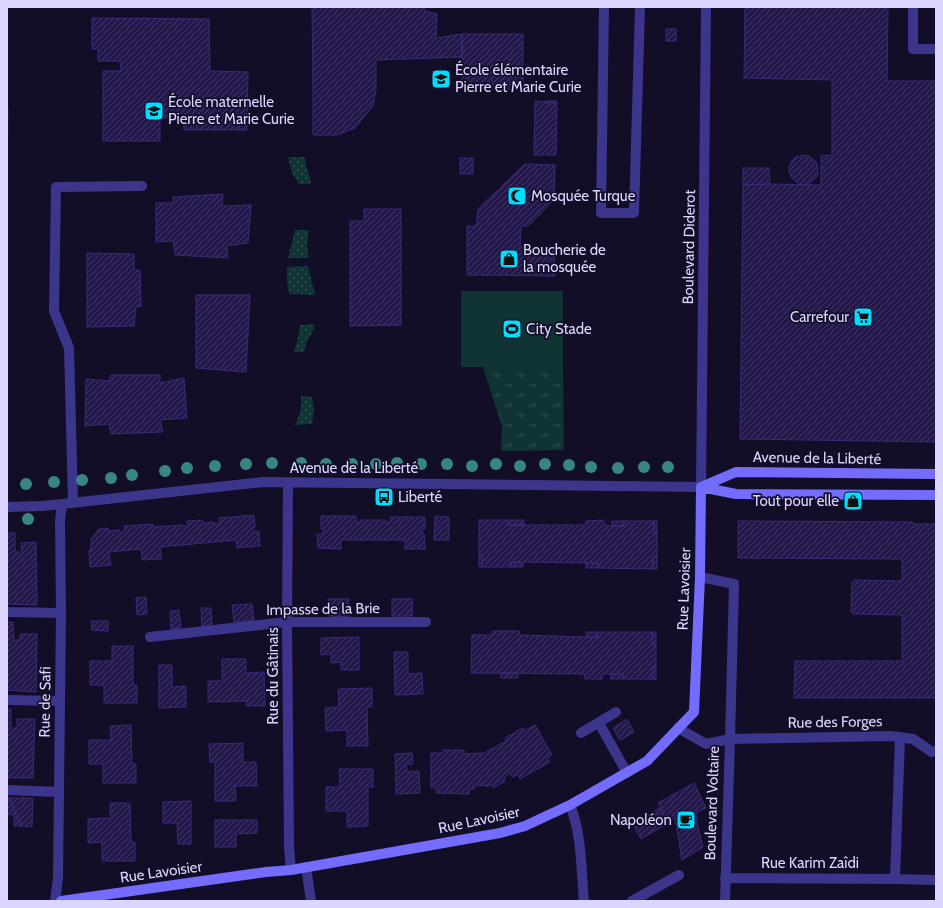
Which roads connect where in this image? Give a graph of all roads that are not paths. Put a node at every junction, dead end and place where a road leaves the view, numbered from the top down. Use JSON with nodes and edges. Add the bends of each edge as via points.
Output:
{"nodes":[{"id":1,"x":604,"y":7,"type":"edge"},
{"id":2,"x":640,"y":7,"type":"edge"},
{"id":3,"x":706,"y":7,"type":"edge"},
{"id":4,"x":913,"y":7,"type":"edge"},
{"id":5,"x":936,"y":49,"type":"edge"},
{"id":6,"x":142,"y":186,"type":"dead end"},
{"id":7,"x":936,"y":474,"type":"edge"},
{"id":8,"x":288,"y":483,"type":"junction"},
{"id":9,"x":701,"y":487,"type":"junction"},
{"id":10,"x":936,"y":495,"type":"edge"},
{"id":11,"x":73,"y":502,"type":"junction"},
{"id":12,"x":62,"y":504,"type":"junction"},
{"id":13,"x":7,"y":506,"type":"edge"},
{"id":14,"x":700,"y":577,"type":"junction"},
{"id":15,"x":7,"y":612,"type":"edge"},
{"id":16,"x":61,"y":613,"type":"junction"},
{"id":17,"x":287,"y":622,"type":"junction"},
{"id":18,"x":426,"y":622,"type":"dead end"},
{"id":19,"x":150,"y":637,"type":"dead end"},
{"id":20,"x":7,"y":700,"type":"edge"},
{"id":21,"x":60,"y":701,"type":"junction"},
{"id":22,"x":616,"y":712,"type":"dead end"},
{"id":23,"x":599,"y":723,"type":"junction"},
{"id":24,"x":678,"y":728,"type":"junction"},
{"id":25,"x":582,"y":733,"type":"dead end"},
{"id":26,"x":900,"y":737,"type":"junction"},
{"id":27,"x":730,"y":739,"type":"junction"},
{"id":28,"x":936,"y":751,"type":"edge"},
{"id":29,"x":627,"y":773,"type":"junction"},
{"id":30,"x":7,"y":790,"type":"edge"},
{"id":31,"x":59,"y":792,"type":"junction"},
{"id":32,"x":570,"y":805,"type":"junction"},
{"id":33,"x":306,"y":867,"type":"junction"},
{"id":34,"x":291,"y":870,"type":"junction"},
{"id":35,"x":679,"y":874,"type":"dead end"},
{"id":36,"x":725,"y":878,"type":"junction"},
{"id":37,"x":895,"y":878,"type":"junction"},
{"id":38,"x":936,"y":880,"type":"edge"},
{"id":39,"x":55,"y":901,"type":"edge"},
{"id":40,"x":61,"y":901,"type":"edge"},
{"id":41,"x":311,"y":901,"type":"edge"},
{"id":42,"x":584,"y":901,"type":"edge"},
{"id":43,"x":632,"y":901,"type":"edge"},
{"id":44,"x":725,"y":901,"type":"edge"}],
"edges":[{"from":1,"to":2,"type":"street","via":[[601,213],[634,213]]},
{"from":3,"to":9,"type":"street","name":"Boulevard Diderot"},
{"from":4,"to":5,"type":"street","via":[[913,49]]},
{"from":6,"to":11,"type":"street","via":[[56,187],[54,311],[69,348]]},
{"from":7,"to":9,"type":"street","name":"Avenue de la Liberté","via":[[736,472]]},
{"from":8,"to":9,"type":"street","name":"Avenue de la Liberté"},
{"from":8,"to":11,"type":"street","name":"Avenue de la Liberté","via":[[263,482]]},
{"from":8,"to":17,"type":"street","name":"Rue du Gâtinais"},
{"from":9,"to":10,"type":"street","name":"Avenue de la Liberté","via":[[736,494]]},
{"from":9,"to":14,"type":"street","name":"Rue Lavoisier"},
{"from":11,"to":12,"type":"street","name":"Avenue de la Liberté"},
{"from":12,"to":13,"type":"street","name":"Avenue de la Liberté"},
{"from":12,"to":16,"type":"street","name":"Rue de Safi"},
{"from":14,"to":24,"type":"street","name":"Rue Lavoisier","via":[[694,712]]},
{"from":14,"to":27,"type":"street","via":[[734,584]]},
{"from":15,"to":16,"type":"street"},
{"from":16,"to":21,"type":"street","name":"Rue de Safi"},
{"from":17,"to":18,"type":"street","name":"Impasse de la Brie"},
{"from":17,"to":19,"type":"street","name":"Impasse de la Brie"},
{"from":17,"to":34,"type":"street","name":"Rue du Gâtinais"},
{"from":20,"to":21,"type":"street"},
{"from":21,"to":31,"type":"street","name":"Rue de Safi"},
{"from":22,"to":23,"type":"street"},
{"from":23,"to":25,"type":"street"},
{"from":23,"to":29,"type":"street"},
{"from":24,"to":27,"type":"street","name":"Boulevard Voltaire","via":[[706,744]]},
{"from":24,"to":29,"type":"street","name":"Rue Lavoisier","via":[[647,761]]},
{"from":26,"to":27,"type":"street","name":"Rue des Forges"},
{"from":26,"to":28,"type":"street","name":"Rue des Forges","via":[[913,739],[932,752]]},
{"from":26,"to":37,"type":"street"},
{"from":27,"to":36,"type":"street","name":"Boulevard Voltaire"},
{"from":29,"to":32,"type":"street","name":"Rue Lavoisier"},
{"from":30,"to":31,"type":"street"},
{"from":31,"to":39,"type":"street","name":"Rue de Safi","via":[[58,879]]},
{"from":32,"to":33,"type":"street","name":"Rue Lavoisier","via":[[525,826],[500,833]]},
{"from":32,"to":42,"type":"street","via":[[578,832]]},
{"from":33,"to":34,"type":"street","name":"Rue Lavoisier"},
{"from":33,"to":41,"type":"street"},
{"from":34,"to":40,"type":"street","name":"Rue Lavoisier"},
{"from":35,"to":43,"type":"street"},
{"from":36,"to":37,"type":"street","name":"Rue Karim Zaîdi"},
{"from":36,"to":44,"type":"street","name":"Boulevard Voltaire"},
{"from":37,"to":38,"type":"street","name":"Rue Karim Zaîdi"}]}
